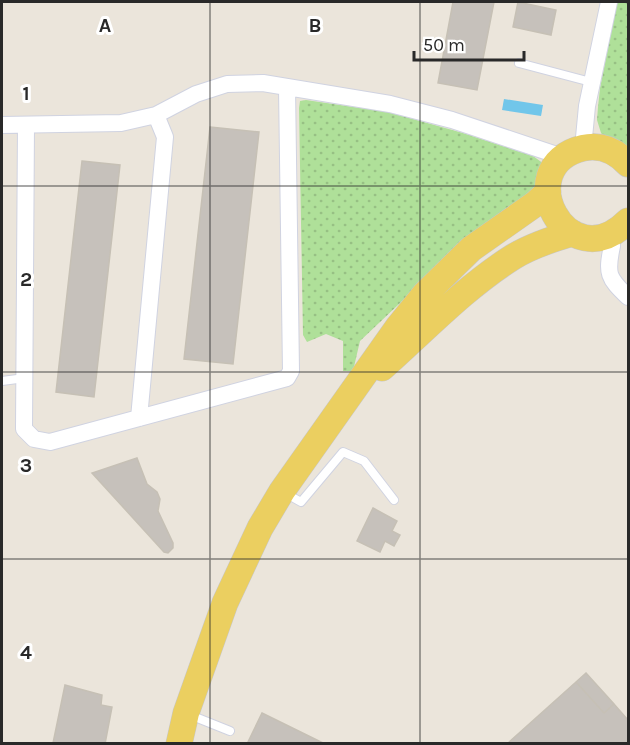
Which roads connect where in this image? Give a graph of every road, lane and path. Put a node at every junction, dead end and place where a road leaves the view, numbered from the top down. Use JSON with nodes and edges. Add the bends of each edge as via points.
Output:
{"nodes":[{"id":1,"x":609,"y":2,"type":"edge"},
{"id":2,"x":519,"y":63,"type":"dead end"},
{"id":3,"x":591,"y":82,"type":"junction"},
{"id":4,"x":287,"y":87,"type":"junction"},
{"id":5,"x":156,"y":115,"type":"junction"},
{"id":6,"x":2,"y":125,"type":"edge"},
{"id":7,"x":27,"y":125,"type":"junction"},
{"id":8,"x":573,"y":153,"type":"junction"},
{"id":9,"x":626,"y":159,"type":"edge"},
{"id":10,"x":548,"y":192,"type":"junction"},
{"id":11,"x":628,"y":221,"type":"edge"},
{"id":12,"x":573,"y":233,"type":"junction"},
{"id":13,"x":612,"y":246,"type":"dead end"},
{"id":14,"x":628,"y":297,"type":"edge"},
{"id":15,"x":25,"y":378,"type":"junction"},
{"id":16,"x":2,"y":381,"type":"edge"},
{"id":17,"x":352,"y":394,"type":"junction"},
{"id":18,"x":139,"y":418,"type":"junction"},
{"id":19,"x":282,"y":491,"type":"junction"},
{"id":20,"x":394,"y":500,"type":"dead end"},
{"id":21,"x":186,"y":713,"type":"junction"},
{"id":22,"x":230,"y":731,"type":"dead end"},
{"id":23,"x":179,"y":744,"type":"edge"}],
"edges":[{"from":1,"to":3,"type":"street"},
{"from":2,"to":3,"type":"lane"},
{"from":3,"to":8,"type":"street"},
{"from":4,"to":5,"type":"street","via":[[227,84],[195,93]]},
{"from":4,"to":8,"type":"street","via":[[390,104]]},
{"from":4,"to":18,"type":"street","via":[[291,372],[287,378]]},
{"from":5,"to":7,"type":"street","via":[[122,123]]},
{"from":5,"to":18,"type":"street","via":[[165,138]]},
{"from":6,"to":7,"type":"street"},
{"from":7,"to":15,"type":"street"},
{"from":8,"to":9,"type":"main road","via":[[604,148]]},
{"from":8,"to":10,"type":"main road","via":[[552,173]]},
{"from":10,"to":12,"type":"main road","via":[[552,212]]},
{"from":10,"to":17,"type":"main road","via":[[471,249],[425,294]]},
{"from":11,"to":12,"type":"main road","via":[[603,237]]},
{"from":12,"to":17,"type":"main road","via":[[514,256],[485,276]]},
{"from":13,"to":14,"type":"street","via":[[608,265],[613,282]]},
{"from":15,"to":16,"type":"lane"},
{"from":15,"to":18,"type":"street","via":[[24,429],[34,439],[50,442]]},
{"from":17,"to":19,"type":"main road"},
{"from":19,"to":20,"type":"lane","via":[[301,502],[344,452],[364,461]]},
{"from":19,"to":21,"type":"main road","via":[[225,603]]},
{"from":21,"to":22,"type":"lane"},
{"from":21,"to":23,"type":"main road"}]}
